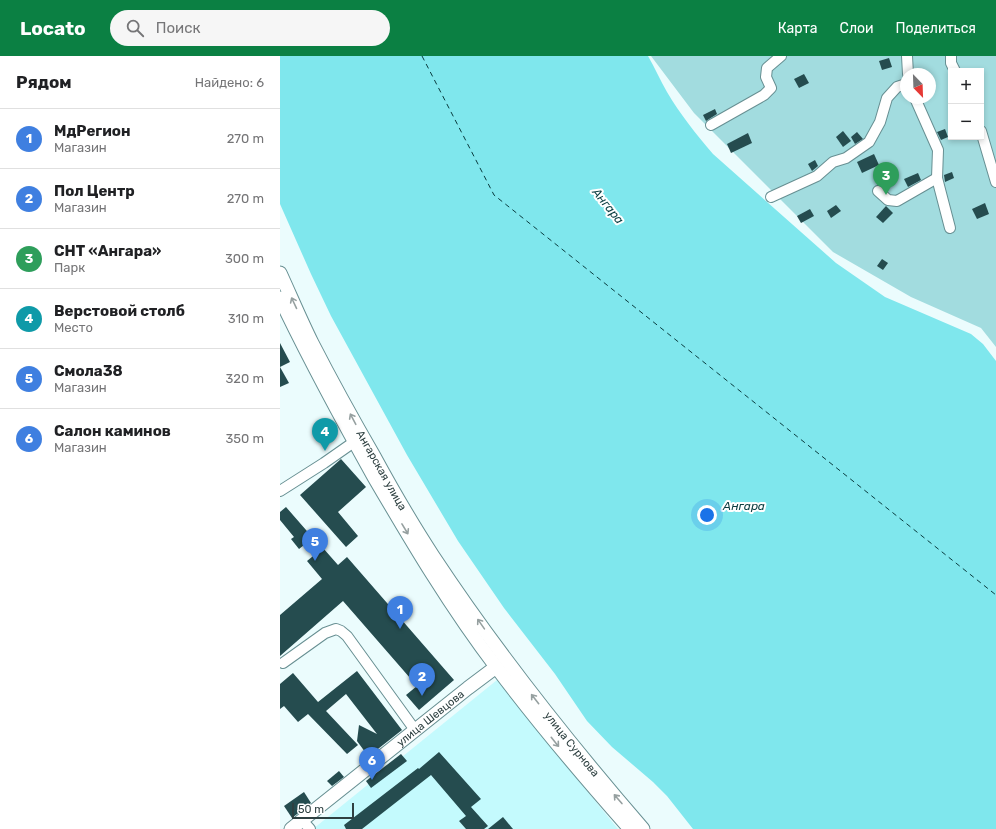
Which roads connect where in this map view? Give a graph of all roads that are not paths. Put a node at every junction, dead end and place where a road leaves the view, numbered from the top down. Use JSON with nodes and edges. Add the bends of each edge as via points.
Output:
{"nodes":[{"id":1,"x":781,"y":56,"type":"edge"},
{"id":2,"x":907,"y":56,"type":"edge"},
{"id":3,"x":951,"y":56,"type":"edge"},
{"id":4,"x":908,"y":68,"type":"edge"},
{"id":5,"x":954,"y":68,"type":"edge"},
{"id":6,"x":900,"y":87,"type":"edge"},
{"id":7,"x":919,"y":104,"type":"edge"},
{"id":8,"x":711,"y":125,"type":"dead end"},
{"id":9,"x":984,"y":140,"type":"edge"},
{"id":10,"x":937,"y":178,"type":"junction"},
{"id":11,"x":996,"y":182,"type":"edge"},
{"id":12,"x":878,"y":190,"type":"dead end"},
{"id":13,"x":770,"y":197,"type":"dead end"},
{"id":14,"x":950,"y":228,"type":"dead end"},
{"id":15,"x":280,"y":273,"type":"edge"},
{"id":16,"x":280,"y":298,"type":"edge"},
{"id":17,"x":284,"y":310,"type":"edge"},
{"id":18,"x":354,"y":442,"type":"junction"},
{"id":19,"x":280,"y":491,"type":"edge"},
{"id":20,"x":499,"y":662,"type":"junction"},
{"id":21,"x":283,"y":663,"type":"dead end"},
{"id":22,"x":416,"y":730,"type":"junction"},
{"id":23,"x":306,"y":824,"type":"edge"},
{"id":24,"x":291,"y":829,"type":"edge"},
{"id":25,"x":630,"y":829,"type":"edge"},
{"id":26,"x":643,"y":829,"type":"edge"}],
"edges":[{"from":1,"to":8,"type":"street","via":[[767,68],[766,77],[771,88],[764,96]]},
{"from":2,"to":4,"type":"street"},
{"from":3,"to":5,"type":"street"},
{"from":6,"to":13,"type":"street","via":[[887,98],[880,122],[869,142],[846,158],[833,162],[817,176]]},
{"from":7,"to":10,"type":"street","via":[[938,150]]},
{"from":9,"to":11,"type":"street"},
{"from":10,"to":12,"type":"street","via":[[896,201],[888,200]]},
{"from":10,"to":14,"type":"street"},
{"from":20,"to":15,"type":"main road","name":"Ангарская улица","one_way":true,"via":[[396,495],[312,342]]},
{"from":16,"to":17,"type":"main road","name":"Ангарская улица"},
{"from":17,"to":18,"type":"main road","name":"Ангарская улица"},
{"from":18,"to":19,"type":"street"},
{"from":18,"to":20,"type":"main road","name":"Ангарская улица","one_way":true,"via":[[426,564]]},
{"from":20,"to":22,"type":"main road","name":"улица Шевцова"},
{"from":20,"to":25,"type":"main road","name":"улица Сурнова","one_way":true,"via":[[573,764]]},
{"from":26,"to":20,"type":"main road","name":"улица Сурнова","one_way":true},
{"from":21,"to":22,"type":"street","via":[[325,633],[336,629],[341,631]]},
{"from":22,"to":23,"type":"main road","name":"улица Шевцова"},
{"from":23,"to":24,"type":"main road","name":"улица Шевцова"}]}
